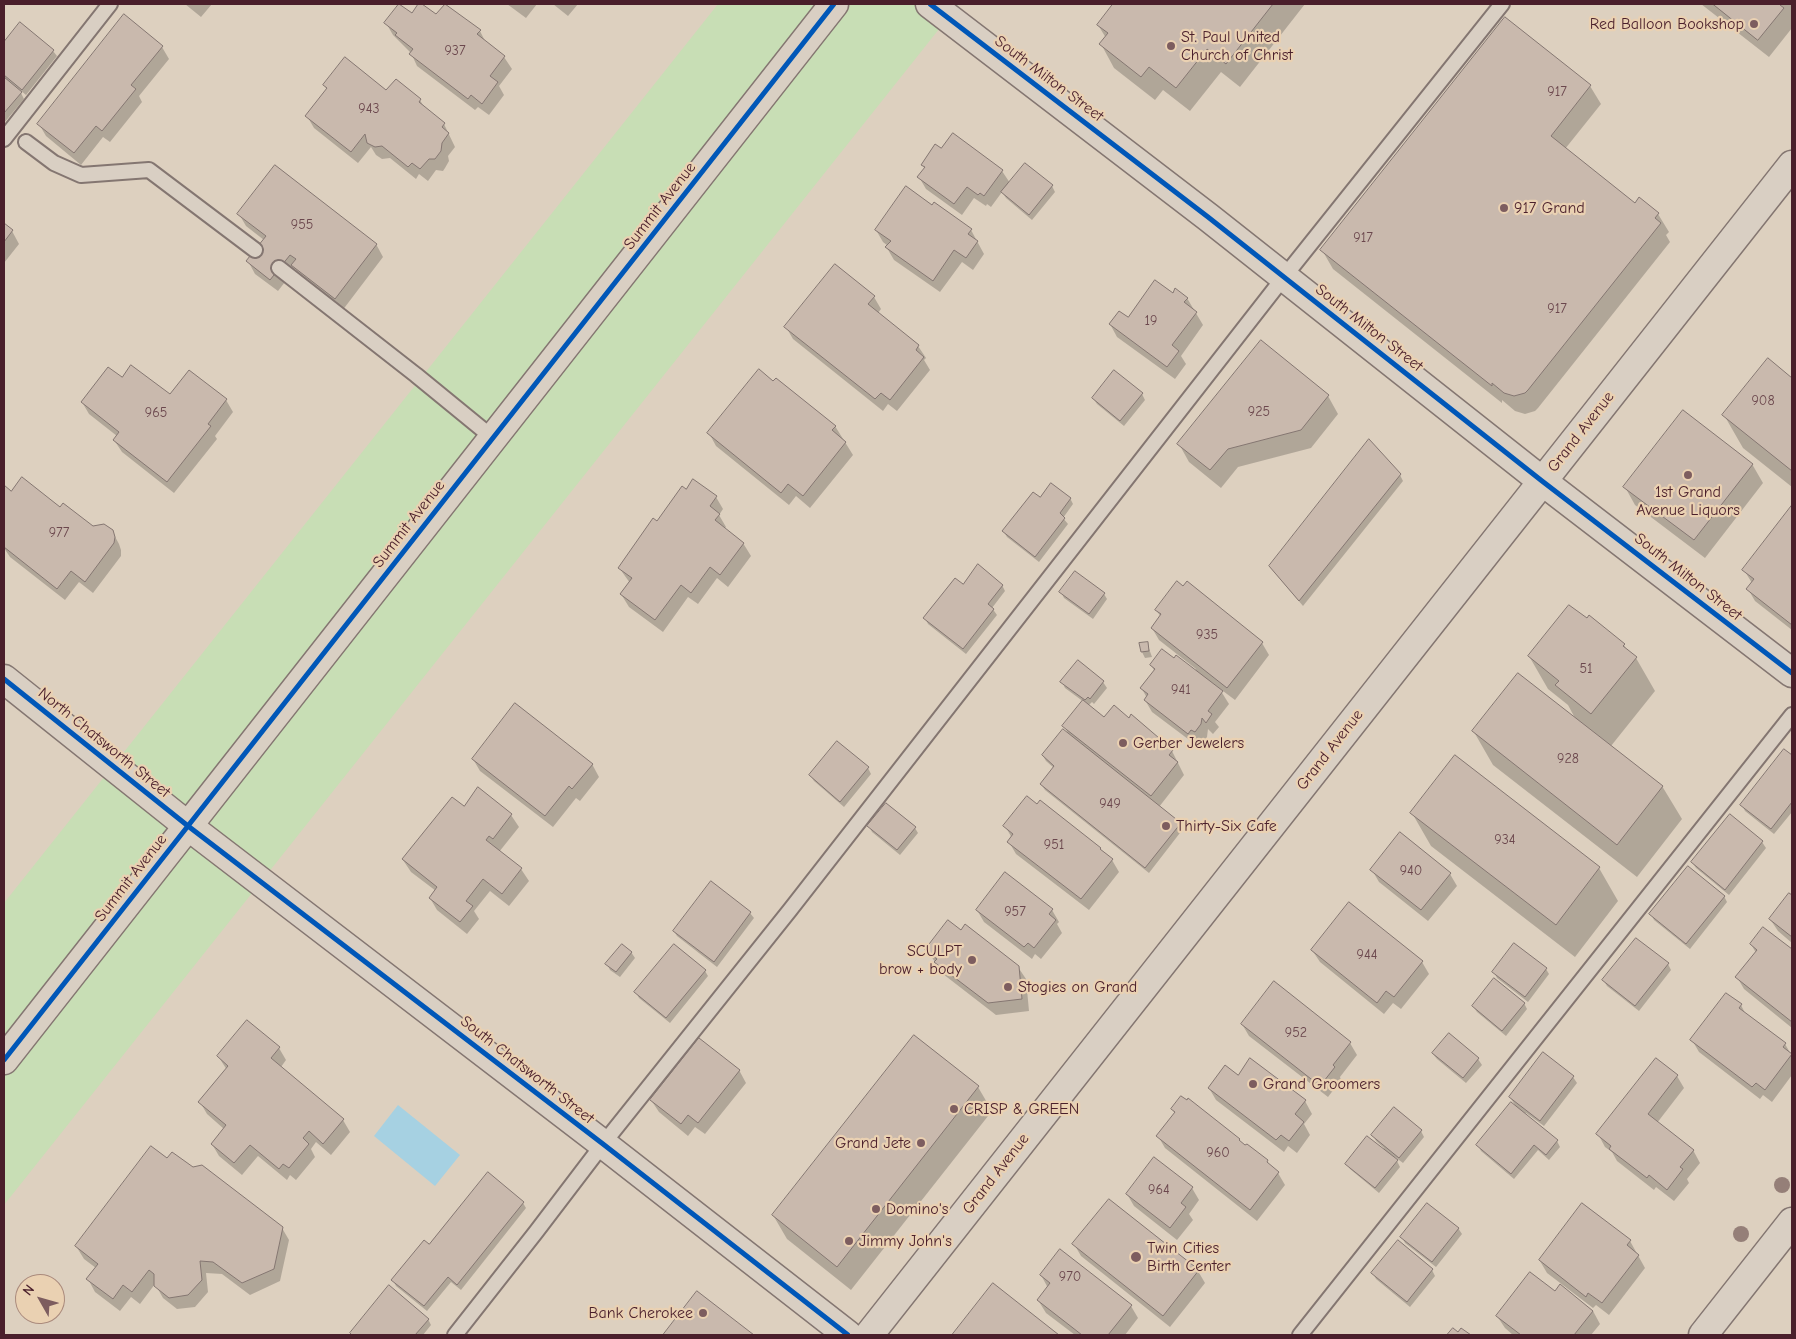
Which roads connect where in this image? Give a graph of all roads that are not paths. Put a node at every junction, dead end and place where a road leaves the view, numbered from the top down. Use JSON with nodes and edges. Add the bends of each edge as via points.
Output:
{"nodes":[{"id":1,"x":110,"y":4,"type":"edge"},
{"id":2,"x":834,"y":4,"type":"edge"},
{"id":3,"x":930,"y":4,"type":"edge"},
{"id":4,"x":1502,"y":4,"type":"edge"},
{"id":5,"x":4,"y":139,"type":"edge"},
{"id":6,"x":26,"y":142,"type":"dead end"},
{"id":7,"x":1792,"y":165,"type":"edge"},
{"id":8,"x":255,"y":250,"type":"dead end"},
{"id":9,"x":280,"y":268,"type":"dead end"},
{"id":10,"x":1284,"y":277,"type":"junction"},
{"id":11,"x":493,"y":438,"type":"junction"},
{"id":12,"x":1542,"y":481,"type":"junction"},
{"id":13,"x":1792,"y":673,"type":"edge"},
{"id":14,"x":4,"y":679,"type":"edge"},
{"id":15,"x":1792,"y":715,"type":"edge"},
{"id":16,"x":188,"y":826,"type":"junction"},
{"id":17,"x":4,"y":1060,"type":"edge"},
{"id":18,"x":603,"y":1144,"type":"junction"},
{"id":19,"x":1792,"y":1222,"type":"edge"},
{"id":20,"x":455,"y":1335,"type":"edge"},
{"id":21,"x":848,"y":1335,"type":"edge"},
{"id":22,"x":869,"y":1335,"type":"edge"},
{"id":23,"x":1300,"y":1335,"type":"edge"},
{"id":24,"x":1703,"y":1335,"type":"edge"}],
"edges":[{"from":1,"to":5,"type":"lane"},
{"from":2,"to":11,"type":"street","name":"Summit Avenue"},
{"from":3,"to":10,"type":"street","name":"South Milton Street"},
{"from":4,"to":10,"type":"lane"},
{"from":6,"to":8,"type":"lane","via":[[54,163],[81,175],[149,170]]},
{"from":7,"to":12,"type":"street","name":"Grand Avenue"},
{"from":9,"to":11,"type":"lane"},
{"from":10,"to":12,"type":"street","name":"South Milton Street"},
{"from":10,"to":18,"type":"lane"},
{"from":11,"to":16,"type":"street","name":"Summit Avenue"},
{"from":12,"to":13,"type":"street","name":"South Milton Street"},
{"from":12,"to":22,"type":"street","name":"Grand Avenue"},
{"from":14,"to":16,"type":"street","name":"North Chatsworth Street"},
{"from":15,"to":23,"type":"lane"},
{"from":16,"to":17,"type":"street","name":"Summit Avenue"},
{"from":16,"to":18,"type":"street","name":"South Chatsworth Street"},
{"from":18,"to":20,"type":"lane"},
{"from":18,"to":21,"type":"street","name":"South Chatsworth Street"},
{"from":19,"to":24,"type":"street"}]}
